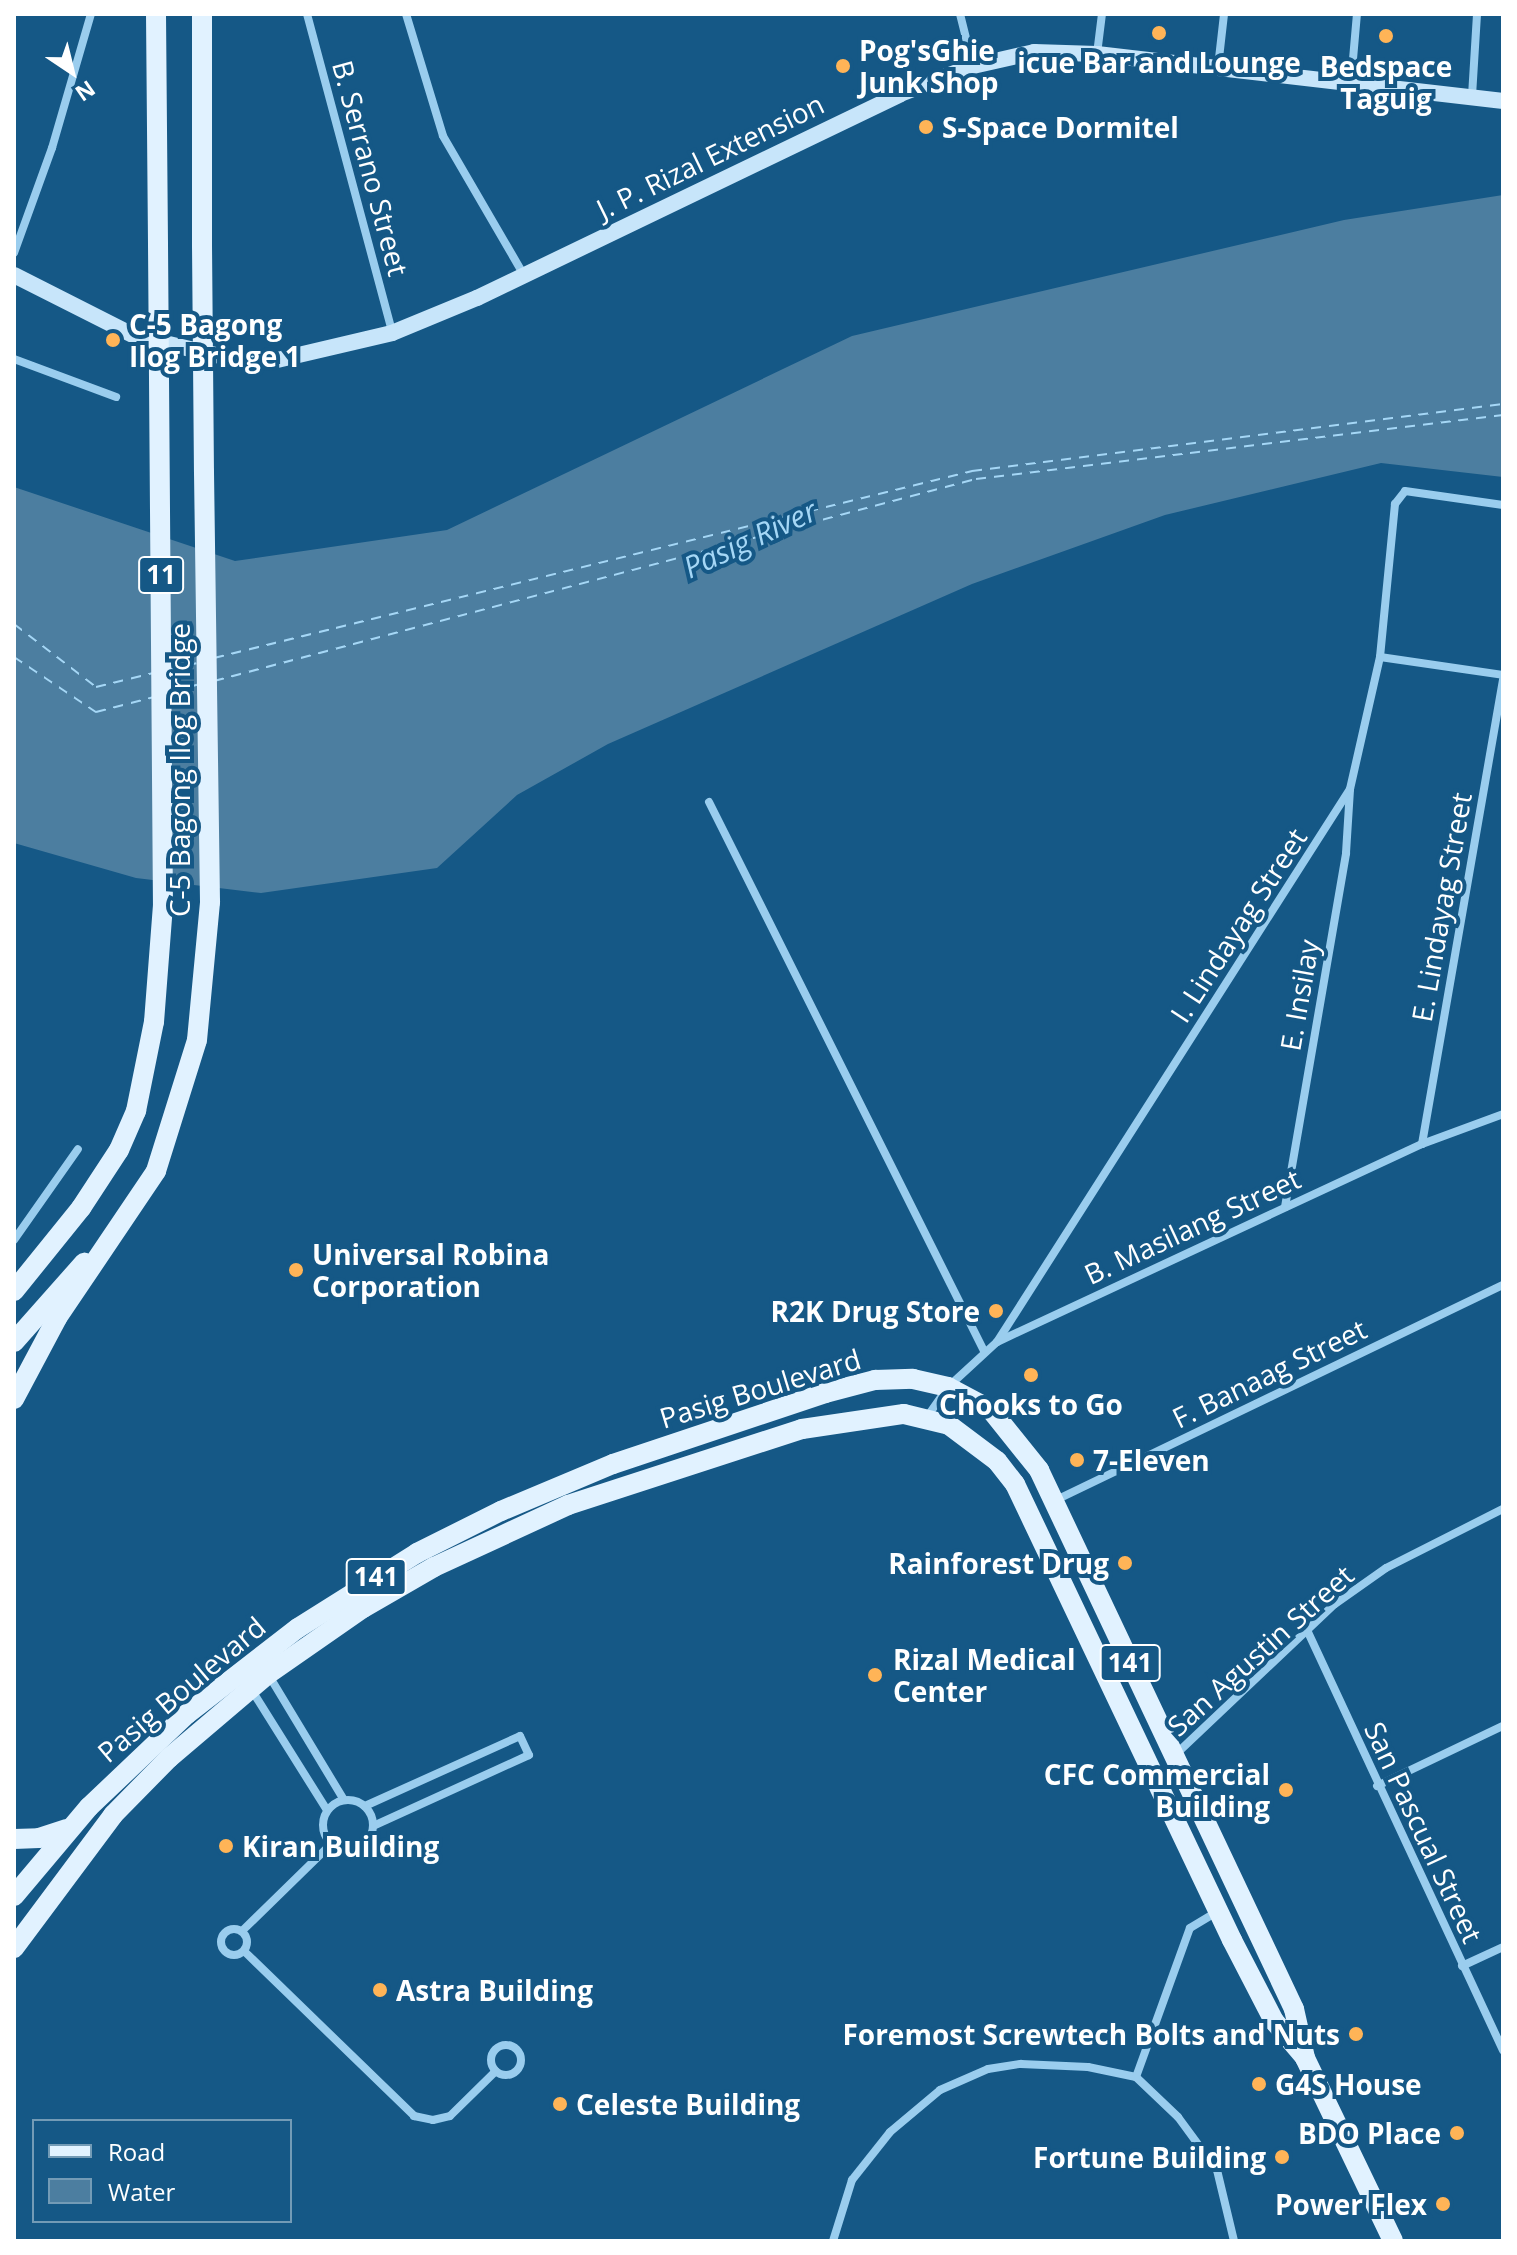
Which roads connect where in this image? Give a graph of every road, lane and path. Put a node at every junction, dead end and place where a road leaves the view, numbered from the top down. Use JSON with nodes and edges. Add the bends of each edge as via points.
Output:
{"nodes":[{"id":1,"x":91,"y":14,"type":"edge"},
{"id":2,"x":156,"y":14,"type":"edge"},
{"id":3,"x":202,"y":14,"type":"edge"},
{"id":4,"x":307,"y":14,"type":"edge"},
{"id":5,"x":406,"y":14,"type":"edge"},
{"id":6,"x":960,"y":14,"type":"edge"},
{"id":7,"x":1102,"y":14,"type":"edge"},
{"id":8,"x":1224,"y":14,"type":"edge"},
{"id":9,"x":1357,"y":14,"type":"edge"},
{"id":10,"x":1477,"y":14,"type":"edge"},
{"id":11,"x":1097,"y":54,"type":"junction"},
{"id":12,"x":973,"y":66,"type":"junction"},
{"id":13,"x":1218,"y":67,"type":"junction"},
{"id":14,"x":1351,"y":82,"type":"junction"},
{"id":15,"x":1472,"y":96,"type":"junction"},
{"id":16,"x":1503,"y":101,"type":"edge"},
{"id":17,"x":14,"y":253,"type":"edge"},
{"id":18,"x":14,"y":275,"type":"edge"},
{"id":19,"x":524,"y":275,"type":"junction"},
{"id":20,"x":392,"y":333,"type":"junction"},
{"id":21,"x":14,"y":359,"type":"edge"},
{"id":22,"x":116,"y":397,"type":"dead end"},
{"id":23,"x":1503,"y":505,"type":"edge"},
{"id":24,"x":1380,"y":657,"type":"junction"},
{"id":25,"x":1503,"y":677,"type":"edge"},
{"id":26,"x":1350,"y":789,"type":"junction"},
{"id":27,"x":709,"y":802,"type":"dead end"},
{"id":28,"x":1503,"y":1114,"type":"edge"},
{"id":29,"x":1422,"y":1144,"type":"junction"},
{"id":30,"x":78,"y":1149,"type":"dead end"},
{"id":31,"x":1285,"y":1207,"type":"junction"},
{"id":32,"x":81,"y":1208,"type":"junction"},
{"id":33,"x":118,"y":1229,"type":"junction"},
{"id":34,"x":14,"y":1240,"type":"edge"},
{"id":35,"x":14,"y":1273,"type":"edge"},
{"id":36,"x":1503,"y":1285,"type":"edge"},
{"id":37,"x":14,"y":1291,"type":"edge"},
{"id":38,"x":14,"y":1342,"type":"edge"},
{"id":39,"x":997,"y":1342,"type":"junction"},
{"id":40,"x":984,"y":1351,"type":"junction"},
{"id":41,"x":948,"y":1387,"type":"junction"},
{"id":42,"x":14,"y":1399,"type":"edge"},
{"id":43,"x":927,"y":1417,"type":"junction"},
{"id":44,"x":1055,"y":1501,"type":"junction"},
{"id":45,"x":1503,"y":1509,"type":"edge"},
{"id":46,"x":1307,"y":1630,"type":"junction"},
{"id":47,"x":268,"y":1674,"type":"junction"},
{"id":48,"x":251,"y":1688,"type":"junction"},
{"id":49,"x":1503,"y":1726,"type":"edge"},
{"id":50,"x":1174,"y":1757,"type":"junction"},
{"id":51,"x":1377,"y":1786,"type":"junction"},
{"id":52,"x":344,"y":1800,"type":"junction"},
{"id":53,"x":365,"y":1806,"type":"junction"},
{"id":54,"x":327,"y":1810,"type":"junction"},
{"id":55,"x":373,"y":1826,"type":"junction"},
{"id":56,"x":70,"y":1827,"type":"junction"},
{"id":57,"x":14,"y":1839,"type":"edge"},
{"id":58,"x":331,"y":1844,"type":"junction"},
{"id":59,"x":14,"y":1896,"type":"edge"},
{"id":60,"x":1218,"y":1911,"type":"junction"},
{"id":61,"x":242,"y":1931,"type":"junction"},
{"id":62,"x":1503,"y":1947,"type":"edge"},
{"id":63,"x":14,"y":1948,"type":"edge"},
{"id":64,"x":244,"y":1951,"type":"junction"},
{"id":65,"x":1462,"y":1966,"type":"junction"},
{"id":66,"x":1503,"y":2051,"type":"edge"},
{"id":67,"x":1305,"y":2058,"type":"junction"},
{"id":68,"x":496,"y":2071,"type":"dead end"},
{"id":69,"x":1136,"y":2077,"type":"junction"},
{"id":70,"x":833,"y":2241,"type":"edge"},
{"id":71,"x":1234,"y":2241,"type":"edge"},
{"id":72,"x":1393,"y":2241,"type":"edge"}],
"edges":[{"from":1,"to":17,"type":"street"},
{"from":2,"to":32,"type":"main road","name":"C-5 Bagong Ilog Bridge","number":"11","bridge":true,"via":[[163,906],[154,1022],[136,1111],[119,1150]]},
{"from":3,"to":33,"type":"main road","name":"C-5 Bagong Ilog Bridge","number":"11","bridge":true,"via":[[207,934],[197,1040],[175,1122],[156,1171]]},
{"from":4,"to":20,"type":"street","name":"B. Serrano Street"},
{"from":5,"to":19,"type":"street","via":[[443,136]]},
{"from":6,"to":12,"type":"street"},
{"from":7,"to":11,"type":"street"},
{"from":8,"to":13,"type":"street"},
{"from":9,"to":14,"type":"street"},
{"from":10,"to":15,"type":"street"},
{"from":11,"to":12,"type":"main road","name":"J. P. Rizal Extension","via":[[1034,52]]},
{"from":11,"to":13,"type":"main road","name":"J. P. Rizal Extension"},
{"from":12,"to":19,"type":"main road","name":"J. P. Rizal Extension","via":[[900,94]]},
{"from":13,"to":14,"type":"main road","name":"J. P. Rizal Extension"},
{"from":14,"to":15,"type":"main road","name":"J. P. Rizal Extension"},
{"from":15,"to":16,"type":"main road","name":"J. P. Rizal Extension"},
{"from":18,"to":20,"type":"main road","name":"J. P. Rizal Extension","via":[[135,336],[228,358],[299,357]]},
{"from":19,"to":20,"type":"main road","name":"J. P. Rizal Extension"},
{"from":21,"to":22,"type":"street"},
{"from":23,"to":24,"type":"street","name":"I. Lindayag Street","via":[[1405,491],[1395,504]]},
{"from":24,"to":25,"type":"street"},
{"from":24,"to":26,"type":"street","name":"I. Lindayag Street"},
{"from":25,"to":29,"type":"street","name":"E. Lindayag Street"},
{"from":26,"to":31,"type":"street","name":"E. Insilay","via":[[1346,853]]},
{"from":26,"to":39,"type":"street","name":"I. Lindayag Street"},
{"from":27,"to":40,"type":"street"},
{"from":28,"to":29,"type":"street","name":"B. Masilang Street"},
{"from":29,"to":31,"type":"street","name":"B. Masilang Street"},
{"from":30,"to":34,"type":"street"},
{"from":31,"to":39,"type":"street","name":"B. Masilang Street"},
{"from":32,"to":35,"type":"main road"},
{"from":32,"to":37,"type":"main road","number":"11"},
{"from":33,"to":38,"type":"main road","number":"11","via":[[41,1305]]},
{"from":33,"to":42,"type":"main road","via":[[57,1318]]},
{"from":36,"to":44,"type":"street","name":"F. Banaag Street"},
{"from":39,"to":40,"type":"street","name":"B. Masilang Street"},
{"from":40,"to":41,"type":"street","name":"B. Masilang Street"},
{"from":41,"to":43,"type":"street","name":"B. Masilang Street"},
{"from":41,"to":44,"type":"main road","name":"Pasig Boulevard","number":"141","via":[[982,1403],[1020,1441]]},
{"from":41,"to":56,"type":"main road","name":"Pasig Boulevard","number":"141","via":[[913,1379],[875,1380],[825,1393],[613,1464],[459,1531],[377,1577],[260,1655],[152,1745]]},
{"from":43,"to":47,"type":"main road","name":"Pasig Boulevard","number":"141","via":[[831,1421],[568,1505],[434,1567]]},
{"from":43,"to":60,"type":"main road","name":"Pasig Boulevard","number":"141","via":[[978,1444],[1015,1484]]},
{"from":44,"to":50,"type":"main road","name":"Pasig Boulevard","number":"141"},
{"from":45,"to":46,"type":"street","name":"San Agustin Street","via":[[1386,1568]]},
{"from":46,"to":50,"type":"street","name":"San Agustin Street"},
{"from":46,"to":51,"type":"street","name":"San Pascual Street"},
{"from":47,"to":48,"type":"main road","name":"Pasig Boulevard","number":"141"},
{"from":47,"to":52,"type":"street"},
{"from":48,"to":54,"type":"street"},
{"from":48,"to":63,"type":"main road","name":"Pasig Boulevard","number":"141","via":[[169,1758],[113,1815]]},
{"from":49,"to":51,"type":"street"},
{"from":50,"to":67,"type":"main road","name":"Pasig Boulevard","number":"141","via":[[1294,2009]]},
{"from":51,"to":65,"type":"street","name":"San Pascual Street"},
{"from":52,"to":53,"type":"street"},
{"from":52,"to":54,"type":"street"},
{"from":53,"to":55,"type":"street"},
{"from":53,"to":55,"type":"street","via":[[520,1736],[529,1755]]},
{"from":54,"to":58,"type":"street","via":[[322,1827]]},
{"from":55,"to":58,"type":"street","via":[[358,1848]]},
{"from":56,"to":57,"type":"main road","via":[[39,1838]]},
{"from":56,"to":59,"type":"main road","name":"Pasig Boulevard","number":"141"},
{"from":58,"to":61,"type":"street"},
{"from":60,"to":67,"type":"main road","name":"Pasig Boulevard","number":"141","via":[[1274,2021]]},
{"from":60,"to":69,"type":"street","via":[[1190,1928]]},
{"from":61,"to":64,"type":"street","via":[[247,1940]]},
{"from":61,"to":64,"type":"street","via":[[227,1932],[222,1946],[234,1955]]},
{"from":62,"to":65,"type":"street"},
{"from":64,"to":68,"type":"street","via":[[414,2116],[450,2116]]},
{"from":65,"to":66,"type":"street","name":"San Pascual Street"},
{"from":67,"to":72,"type":"main road","name":"Pasig Boulevard","number":"141"},
{"from":69,"to":70,"type":"street","via":[[1088,2067],[1021,2064],[988,2069],[940,2090],[867,2158],[852,2180]]},
{"from":69,"to":71,"type":"street","via":[[1178,2117],[1217,2170]]}]}
